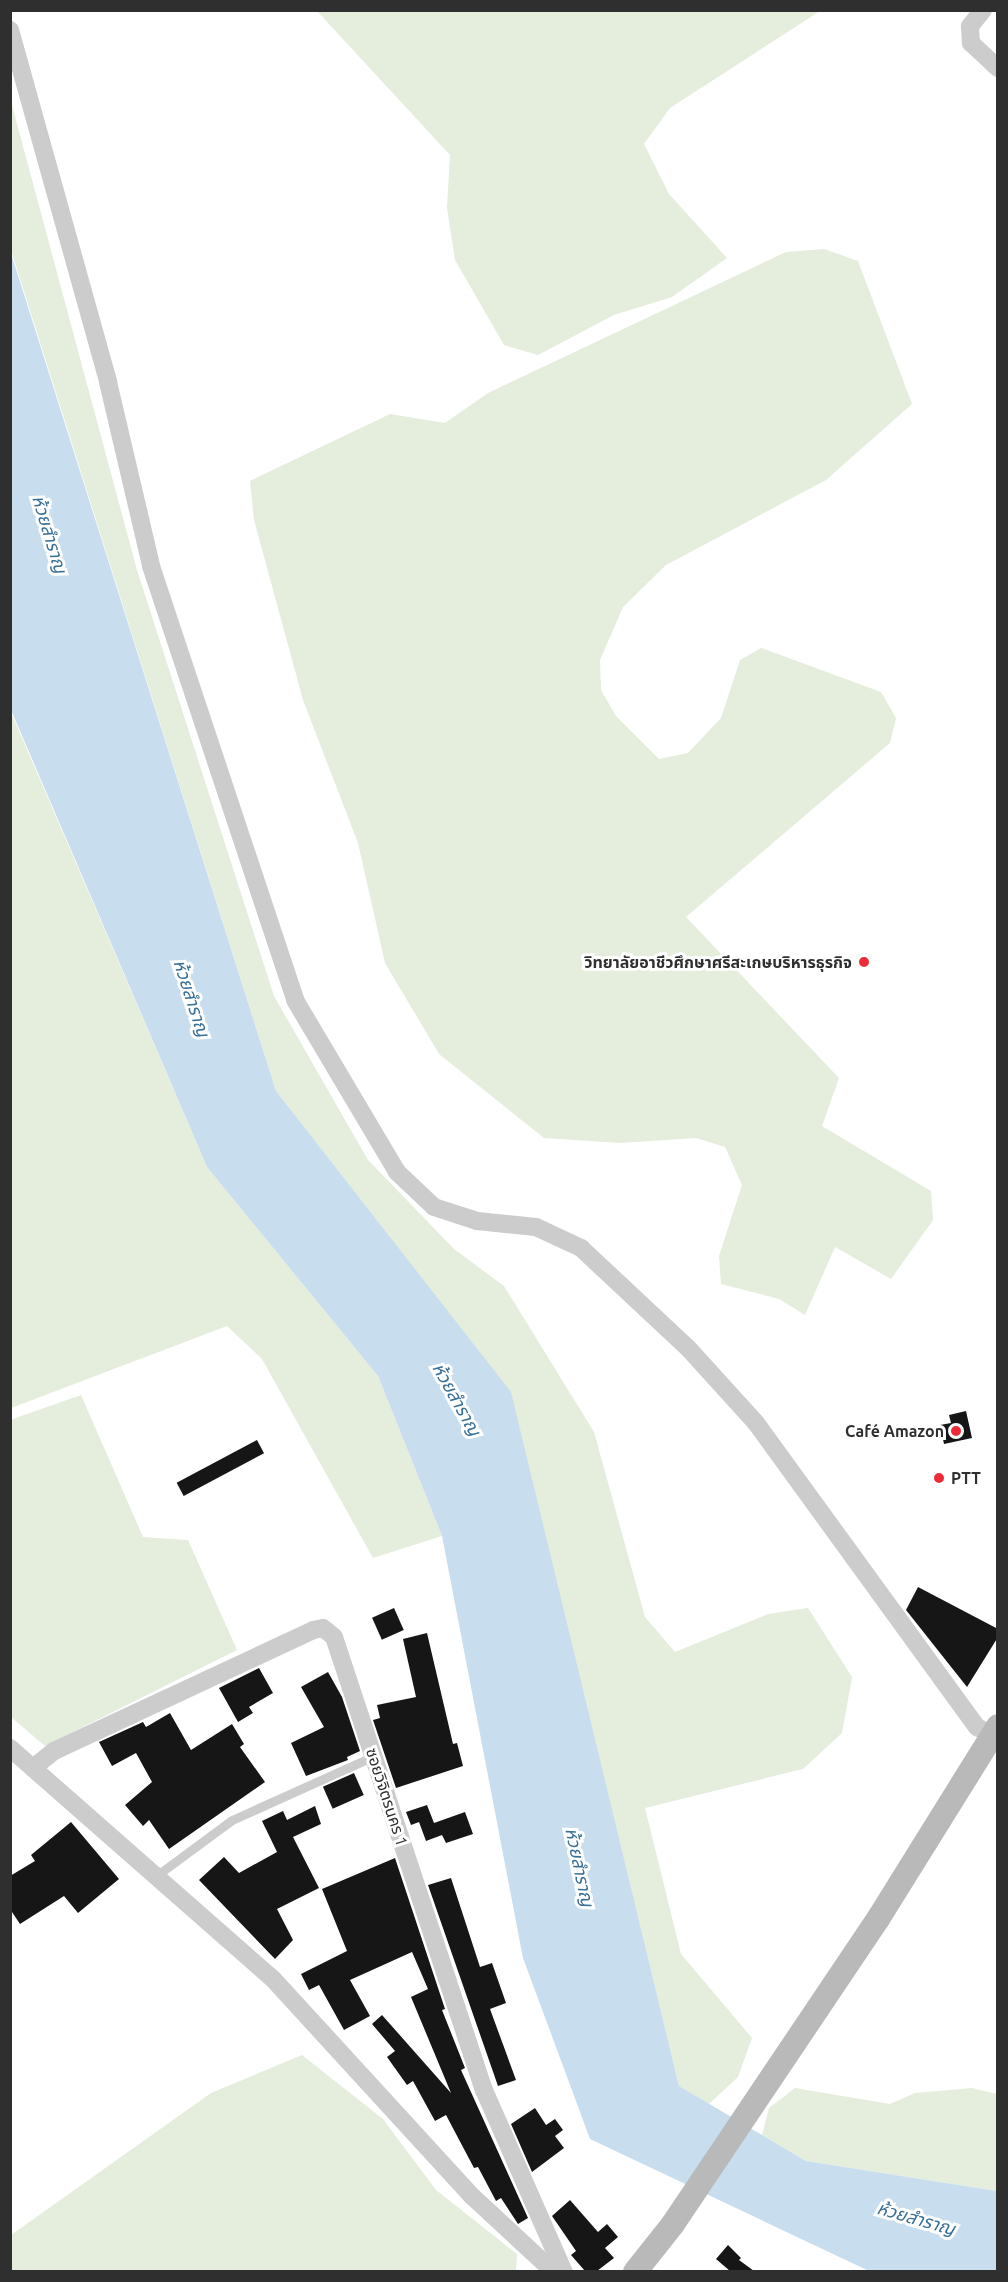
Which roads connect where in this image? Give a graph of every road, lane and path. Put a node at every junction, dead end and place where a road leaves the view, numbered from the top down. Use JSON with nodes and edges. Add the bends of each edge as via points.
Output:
{"nodes":[{"id":1,"x":983,"y":10,"type":"edge"},
{"id":2,"x":10,"y":30,"type":"edge"},
{"id":3,"x":998,"y":68,"type":"edge"},
{"id":4,"x":995,"y":1730,"type":"edge"},
{"id":5,"x":10,"y":1748,"type":"edge"},
{"id":6,"x":374,"y":1756,"type":"junction"},
{"id":7,"x":33,"y":1768,"type":"junction"},
{"id":8,"x":156,"y":1876,"type":"junction"},
{"id":9,"x":554,"y":2271,"type":"edge"},
{"id":10,"x":564,"y":2271,"type":"edge"},
{"id":11,"x":635,"y":2271,"type":"edge"}],
"edges":[{"from":1,"to":3,"type":"street","via":[[970,26],[971,43]]},
{"from":2,"to":4,"type":"street","via":[[108,382],[151,566],[295,1000],[397,1172],[434,1207],[477,1221],[537,1227],[580,1248],[688,1348],[756,1423],[977,1727]]},
{"from":4,"to":11,"type":"street","via":[[878,1919],[673,2224]]},
{"from":5,"to":7,"type":"street"},
{"from":6,"to":7,"type":"street","name":"ซอยวิจิตรนคร 1","via":[[334,1637],[323,1628],[54,1751]]},
{"from":6,"to":8,"type":"lane","via":[[232,1820]]},
{"from":6,"to":10,"type":"street","name":"ซอยวิจิตรนคร 1","via":[[484,2090]]},
{"from":7,"to":8,"type":"street"},
{"from":8,"to":9,"type":"street","via":[[273,1979],[473,2197]]}]}
